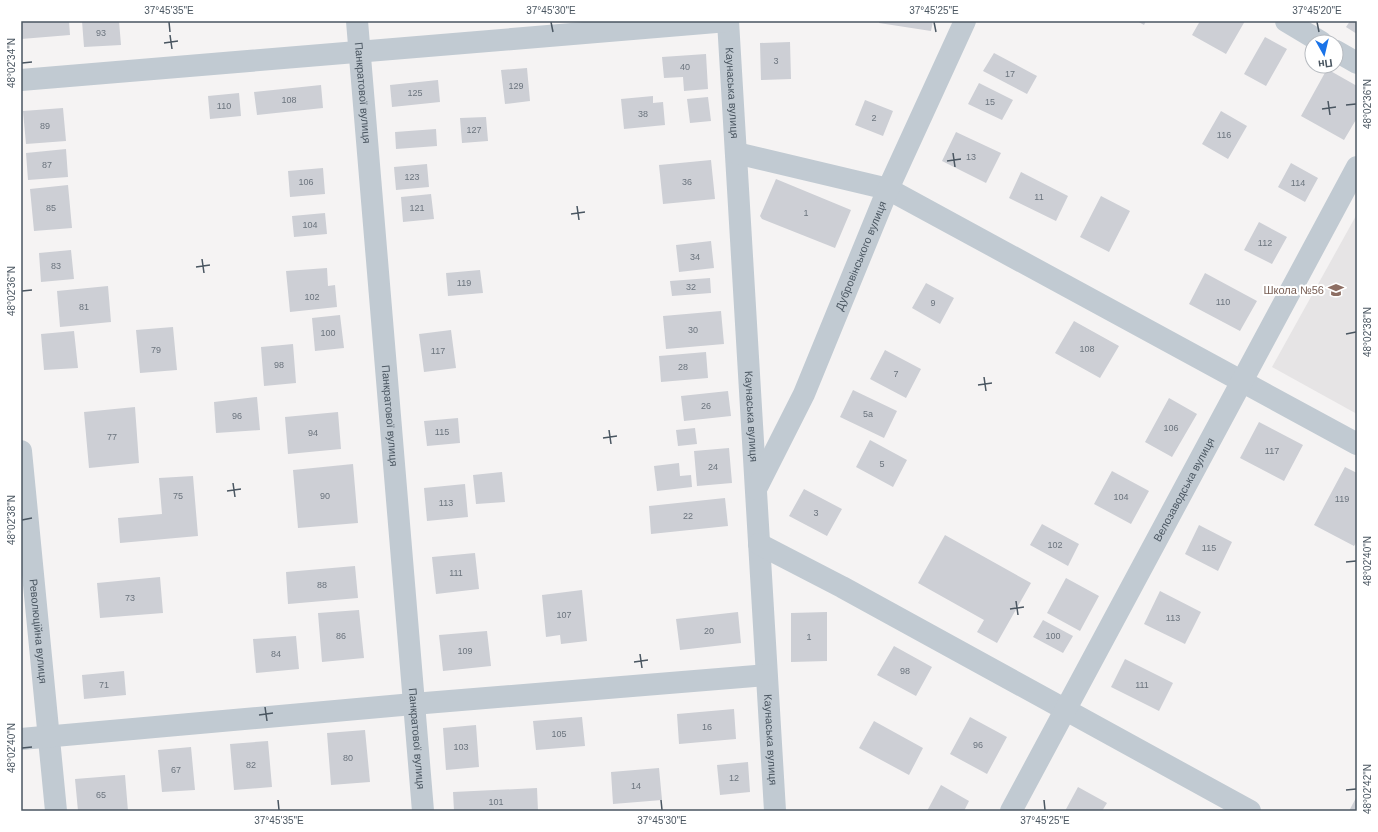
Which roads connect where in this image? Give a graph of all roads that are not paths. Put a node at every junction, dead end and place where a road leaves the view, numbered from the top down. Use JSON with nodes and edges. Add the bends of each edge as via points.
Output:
{"nodes":[{"id":1,"x":357,"y":21,"type":"edge"},
{"id":2,"x":728,"y":21,"type":"edge"},
{"id":3,"x":965,"y":21,"type":"edge"},
{"id":4,"x":1286,"y":21,"type":"edge"},
{"id":5,"x":1308,"y":34,"type":"edge"},
{"id":6,"x":360,"y":52,"type":"junction"},
{"id":7,"x":1344,"y":56,"type":"edge"},
{"id":8,"x":1357,"y":63,"type":"edge"},
{"id":9,"x":21,"y":80,"type":"edge"},
{"id":10,"x":736,"y":153,"type":"junction"},
{"id":11,"x":1357,"y":167,"type":"edge"},
{"id":12,"x":888,"y":189,"type":"junction"},
{"id":13,"x":1241,"y":381,"type":"junction"},
{"id":14,"x":1357,"y":444,"type":"edge"},
{"id":15,"x":21,"y":451,"type":"edge"},
{"id":16,"x":756,"y":490,"type":"junction"},
{"id":17,"x":759,"y":544,"type":"junction"},
{"id":18,"x":766,"y":674,"type":"junction"},
{"id":19,"x":413,"y":704,"type":"junction"},
{"id":20,"x":1066,"y":709,"type":"junction"},
{"id":21,"x":48,"y":736,"type":"junction"},
{"id":22,"x":21,"y":739,"type":"edge"},
{"id":23,"x":56,"y":811,"type":"edge"},
{"id":24,"x":423,"y":811,"type":"edge"},
{"id":25,"x":774,"y":811,"type":"edge"},
{"id":26,"x":1011,"y":811,"type":"edge"},
{"id":27,"x":1250,"y":811,"type":"edge"}],
"edges":[{"from":1,"to":6,"type":"street","name":"Панкратової вулиця"},
{"from":2,"to":6,"type":"street"},
{"from":2,"to":10,"type":"street","name":"Каунаська вулиця"},
{"from":3,"to":12,"type":"street","name":"Дубровінського вулиця"},
{"from":4,"to":5,"type":"street"},
{"from":6,"to":9,"type":"street"},
{"from":6,"to":19,"type":"street","name":"Панкратової вулиця"},
{"from":7,"to":8,"type":"street"},
{"from":10,"to":12,"type":"street"},
{"from":10,"to":16,"type":"street","name":"Каунаська вулиця"},
{"from":11,"to":13,"type":"street","name":"Велозаводська вулиця"},
{"from":12,"to":13,"type":"street"},
{"from":12,"to":16,"type":"street","name":"Дубровінського вулиця","via":[[804,394]]},
{"from":13,"to":14,"type":"street"},
{"from":13,"to":20,"type":"street","name":"Велозаводська вулиця"},
{"from":15,"to":21,"type":"street","name":"Революційна вулиця"},
{"from":16,"to":17,"type":"street","name":"Каунаська вулиця"},
{"from":17,"to":18,"type":"street","name":"Каунаська вулиця"},
{"from":17,"to":20,"type":"street"},
{"from":18,"to":19,"type":"street"},
{"from":18,"to":25,"type":"street","name":"Каунаська вулиця"},
{"from":19,"to":21,"type":"street"},
{"from":19,"to":24,"type":"street","name":"Панкратової вулиця"},
{"from":20,"to":26,"type":"street","name":"Велозаводська вулиця"},
{"from":20,"to":27,"type":"street"},
{"from":21,"to":22,"type":"street"},
{"from":21,"to":23,"type":"street","name":"Революційна вулиця"}]}
